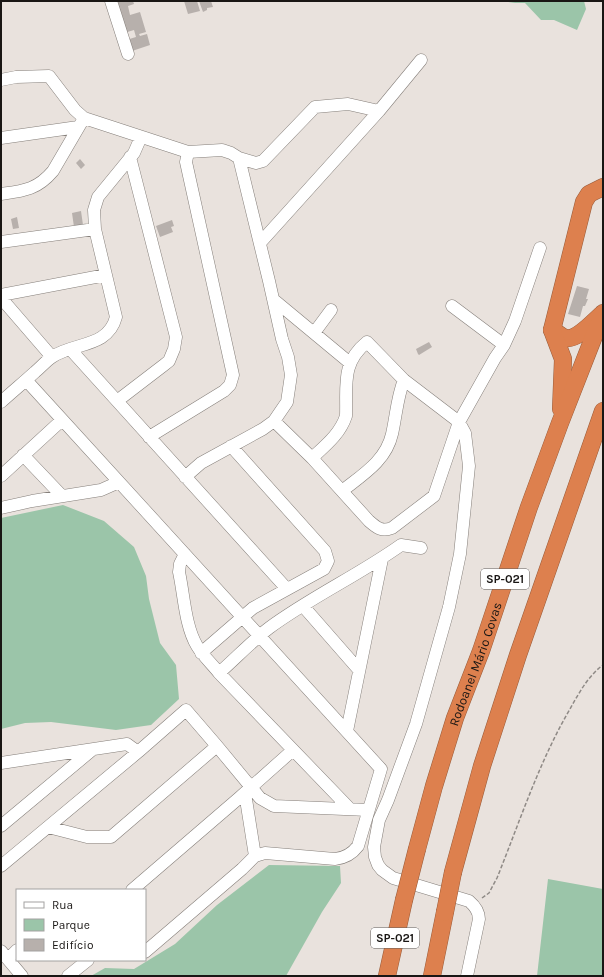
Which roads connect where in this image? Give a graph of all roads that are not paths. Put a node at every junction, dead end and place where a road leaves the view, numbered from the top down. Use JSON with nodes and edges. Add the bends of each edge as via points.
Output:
{"nodes":[{"id":1,"x":111,"y":1,"type":"edge"},
{"id":2,"x":128,"y":54,"type":"dead end"},
{"id":3,"x":421,"y":60,"type":"dead end"},
{"id":4,"x":1,"y":80,"type":"edge"},
{"id":5,"x":379,"y":110,"type":"junction"},
{"id":6,"x":81,"y":122,"type":"junction"},
{"id":7,"x":141,"y":137,"type":"junction"},
{"id":8,"x":1,"y":138,"type":"edge"},
{"id":9,"x":188,"y":152,"type":"junction"},
{"id":10,"x":130,"y":158,"type":"junction"},
{"id":11,"x":239,"y":158,"type":"junction"},
{"id":12,"x":603,"y":187,"type":"edge"},
{"id":13,"x":1,"y":194,"type":"edge"},
{"id":14,"x":95,"y":229,"type":"junction"},
{"id":15,"x":1,"y":242,"type":"edge"},
{"id":16,"x":260,"y":243,"type":"junction"},
{"id":17,"x":540,"y":248,"type":"dead end"},
{"id":18,"x":106,"y":275,"type":"junction"},
{"id":19,"x":1,"y":297,"type":"edge"},
{"id":20,"x":274,"y":300,"type":"junction"},
{"id":21,"x":452,"y":306,"type":"dead end"},
{"id":22,"x":331,"y":310,"type":"dead end"},
{"id":23,"x":603,"y":313,"type":"edge"},
{"id":24,"x":552,"y":330,"type":"junction"},
{"id":25,"x":314,"y":333,"type":"junction"},
{"id":26,"x":504,"y":345,"type":"junction"},
{"id":27,"x":70,"y":349,"type":"junction"},
{"id":28,"x":52,"y":357,"type":"junction"},
{"id":29,"x":350,"y":363,"type":"junction"},
{"id":30,"x":26,"y":380,"type":"junction"},
{"id":31,"x":404,"y":380,"type":"junction"},
{"id":32,"x":117,"y":401,"type":"junction"},
{"id":33,"x":1,"y":402,"type":"edge"},
{"id":34,"x":603,"y":411,"type":"edge"},
{"id":35,"x":62,"y":420,"type":"junction"},
{"id":36,"x":274,"y":421,"type":"junction"},
{"id":37,"x":459,"y":422,"type":"junction"},
{"id":38,"x":560,"y":423,"type":"junction"},
{"id":39,"x":603,"y":423,"type":"edge"},
{"id":40,"x":149,"y":437,"type":"junction"},
{"id":41,"x":593,"y":437,"type":"junction"},
{"id":42,"x":231,"y":446,"type":"junction"},
{"id":43,"x":23,"y":455,"type":"junction"},
{"id":44,"x":312,"y":458,"type":"junction"},
{"id":45,"x":1,"y":476,"type":"edge"},
{"id":46,"x":184,"y":476,"type":"junction"},
{"id":47,"x":119,"y":482,"type":"junction"},
{"id":48,"x":342,"y":491,"type":"junction"},
{"id":49,"x":62,"y":496,"type":"junction"},
{"id":50,"x":1,"y":508,"type":"edge"},
{"id":51,"x":421,"y":548,"type":"dead end"},
{"id":52,"x":185,"y":554,"type":"junction"},
{"id":53,"x":382,"y":559,"type":"junction"},
{"id":54,"x":287,"y":589,"type":"junction"},
{"id":55,"x":303,"y":606,"type":"junction"},
{"id":56,"x":242,"y":617,"type":"junction"},
{"id":57,"x":260,"y":636,"type":"junction"},
{"id":58,"x":201,"y":653,"type":"junction"},
{"id":59,"x":359,"y":670,"type":"junction"},
{"id":60,"x":219,"y":673,"type":"junction"},
{"id":61,"x":347,"y":731,"type":"junction"},
{"id":62,"x":217,"y":746,"type":"junction"},
{"id":63,"x":92,"y":749,"type":"junction"},
{"id":64,"x":293,"y":750,"type":"junction"},
{"id":65,"x":138,"y":752,"type":"junction"},
{"id":66,"x":1,"y":763,"type":"edge"},
{"id":67,"x":248,"y":790,"type":"junction"},
{"id":68,"x":350,"y":809,"type":"junction"},
{"id":69,"x":368,"y":810,"type":"junction"},
{"id":70,"x":1,"y":826,"type":"edge"},
{"id":71,"x":48,"y":827,"type":"junction"},
{"id":72,"x":255,"y":856,"type":"junction"},
{"id":73,"x":1,"y":866,"type":"edge"},
{"id":74,"x":133,"y":889,"type":"edge"},
{"id":75,"x":16,"y":950,"type":"edge"},
{"id":76,"x":146,"y":951,"type":"edge"},
{"id":77,"x":5,"y":955,"type":"edge"},
{"id":78,"x":87,"y":961,"type":"edge"},
{"id":79,"x":22,"y":976,"type":"edge"},
{"id":80,"x":68,"y":976,"type":"edge"},
{"id":81,"x":387,"y":976,"type":"edge"},
{"id":82,"x":432,"y":976,"type":"edge"},
{"id":83,"x":467,"y":976,"type":"edge"}],
"edges":[{"from":1,"to":2,"type":"street"},
{"from":3,"to":5,"type":"street"},
{"from":4,"to":6,"type":"street","via":[[49,76]]},
{"from":5,"to":11,"type":"street","via":[[348,104],[315,107],[264,161],[256,163]]},
{"from":5,"to":16,"type":"street"},
{"from":6,"to":7,"type":"street"},
{"from":6,"to":8,"type":"street"},
{"from":6,"to":13,"type":"street","via":[[53,171],[45,180],[28,190]]},
{"from":7,"to":9,"type":"street"},
{"from":7,"to":10,"type":"street"},
{"from":9,"to":11,"type":"street","via":[[222,150]]},
{"from":9,"to":40,"type":"street","via":[[186,162],[233,375],[230,385],[224,390]]},
{"from":10,"to":14,"type":"street","via":[[98,197],[94,210]]},
{"from":10,"to":32,"type":"street","via":[[176,343],[172,355],[164,365]]},
{"from":11,"to":16,"type":"street"},
{"from":12,"to":24,"type":"highway","via":[[590,194],[584,202]]},
{"from":14,"to":15,"type":"street"},
{"from":14,"to":18,"type":"street"},
{"from":16,"to":20,"type":"street"},
{"from":17,"to":26,"type":"street"},
{"from":18,"to":19,"type":"street"},
{"from":18,"to":27,"type":"street","via":[[116,317],[113,326],[97,340]]},
{"from":19,"to":28,"type":"street"},
{"from":20,"to":25,"type":"street"},
{"from":20,"to":36,"type":"street","via":[[291,375],[287,402]]},
{"from":21,"to":26,"type":"street"},
{"from":22,"to":25,"type":"street"},
{"from":23,"to":24,"type":"highway","via":[[572,338],[564,338]]},
{"from":23,"to":38,"type":"highway","name":"Rodoanel Mário Covas","number":"SP-021"},
{"from":24,"to":38,"type":"highway","via":[[563,359]]},
{"from":25,"to":29,"type":"street"},
{"from":26,"to":37,"type":"street"},
{"from":27,"to":28,"type":"street"},
{"from":27,"to":32,"type":"street"},
{"from":28,"to":30,"type":"street"},
{"from":29,"to":31,"type":"street","via":[[358,349],[367,342]]},
{"from":29,"to":44,"type":"street","via":[[344,423],[336,436]]},
{"from":30,"to":33,"type":"street"},
{"from":30,"to":35,"type":"street"},
{"from":31,"to":37,"type":"street"},
{"from":31,"to":48,"type":"street","via":[[392,435],[386,449],[374,466]]},
{"from":32,"to":40,"type":"street"},
{"from":34,"to":41,"type":"highway","number":"SP-021"},
{"from":35,"to":43,"type":"street"},
{"from":35,"to":47,"type":"street"},
{"from":36,"to":42,"type":"street"},
{"from":36,"to":44,"type":"street"},
{"from":37,"to":48,"type":"street","via":[[434,496],[392,528],[379,530]]},
{"from":37,"to":83,"type":"street","via":[[465,433],[469,466],[460,554],[449,607],[416,724],[379,820],[374,847],[378,865],[393,878],[469,901],[478,911],[479,919]]},
{"from":38,"to":81,"type":"highway","name":"Rodoanel Mário Covas","number":"SP-021","bridge":true,"via":[[481,651],[455,718],[417,848]]},
{"from":39,"to":41,"type":"highway"},
{"from":40,"to":46,"type":"street"},
{"from":41,"to":82,"type":"highway","number":"SP-021","bridge":true,"via":[[485,759],[453,872]]},
{"from":42,"to":46,"type":"street"},
{"from":42,"to":54,"type":"street","via":[[325,551],[328,561],[324,569]]},
{"from":43,"to":45,"type":"street"},
{"from":43,"to":49,"type":"street"},
{"from":44,"to":48,"type":"street"},
{"from":46,"to":54,"type":"street"},
{"from":47,"to":49,"type":"street","via":[[101,490]]},
{"from":47,"to":52,"type":"street"},
{"from":49,"to":50,"type":"street"},
{"from":51,"to":53,"type":"street","via":[[401,545]]},
{"from":52,"to":56,"type":"street"},
{"from":52,"to":58,"type":"street","via":[[180,564],[180,572],[189,625]]},
{"from":53,"to":55,"type":"street"},
{"from":53,"to":59,"type":"street"},
{"from":54,"to":56,"type":"street"},
{"from":55,"to":57,"type":"street"},
{"from":55,"to":59,"type":"street"},
{"from":56,"to":57,"type":"street"},
{"from":56,"to":58,"type":"street"},
{"from":57,"to":60,"type":"street"},
{"from":57,"to":61,"type":"street"},
{"from":58,"to":60,"type":"street"},
{"from":59,"to":61,"type":"street"},
{"from":60,"to":64,"type":"street"},
{"from":61,"to":69,"type":"street","via":[[381,769]]},
{"from":62,"to":65,"type":"street","via":[[186,710]]},
{"from":62,"to":67,"type":"street"},
{"from":62,"to":71,"type":"street","via":[[111,837],[87,837]]},
{"from":63,"to":65,"type":"street","via":[[127,744]]},
{"from":63,"to":66,"type":"street"},
{"from":63,"to":70,"type":"street"},
{"from":64,"to":67,"type":"street"},
{"from":64,"to":68,"type":"street"},
{"from":65,"to":71,"type":"street"},
{"from":67,"to":68,"type":"street","via":[[274,806]]},
{"from":67,"to":72,"type":"street"},
{"from":67,"to":74,"type":"street"},
{"from":68,"to":69,"type":"street"},
{"from":69,"to":72,"type":"street","via":[[358,846],[345,857],[335,859],[265,853]]},
{"from":71,"to":73,"type":"street"},
{"from":72,"to":76,"type":"street"},
{"from":75,"to":77,"type":"street"},
{"from":77,"to":79,"type":"street"},
{"from":78,"to":80,"type":"street"}]}
